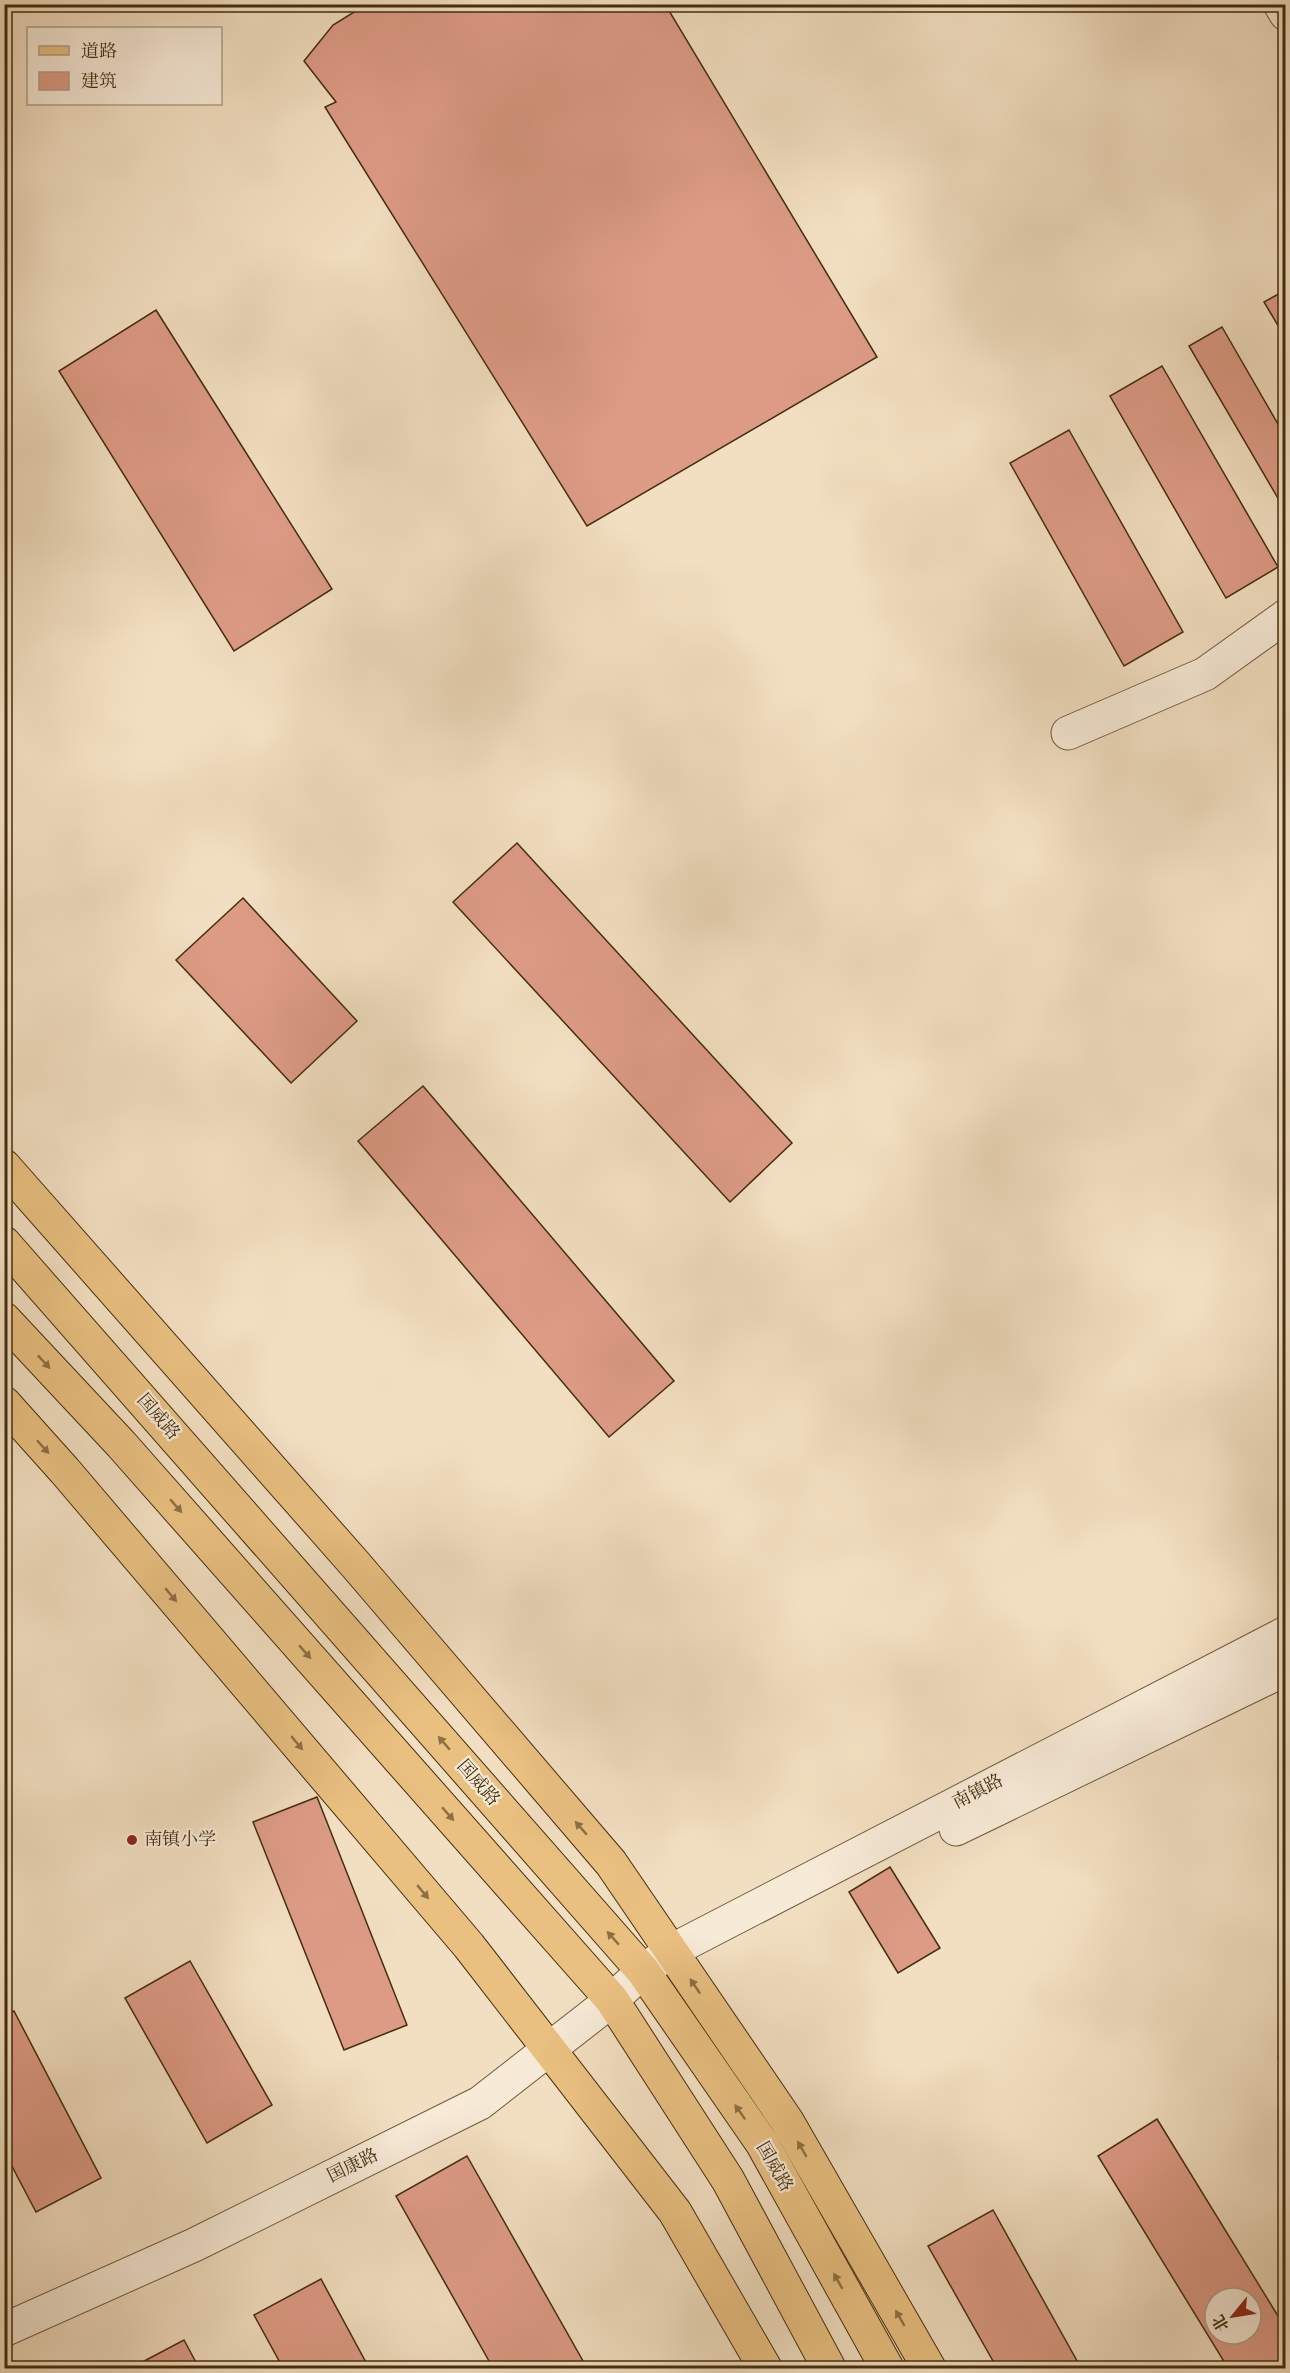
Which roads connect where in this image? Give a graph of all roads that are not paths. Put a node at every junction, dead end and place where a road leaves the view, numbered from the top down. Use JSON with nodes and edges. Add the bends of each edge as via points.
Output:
{"nodes":[{"id":1,"x":1280,"y":4,"type":"edge"},
{"id":2,"x":1286,"y":14,"type":"edge"},
{"id":3,"x":1286,"y":616,"type":"edge"},
{"id":4,"x":1068,"y":733,"type":"dead end"},
{"id":5,"x":4,"y":1166,"type":"edge"},
{"id":6,"x":4,"y":1244,"type":"edge"},
{"id":7,"x":4,"y":1319,"type":"edge"},
{"id":8,"x":4,"y":1404,"type":"edge"},
{"id":9,"x":1286,"y":1633,"type":"edge"},
{"id":10,"x":1286,"y":1669,"type":"edge"},
{"id":11,"x":671,"y":1951,"type":"junction"},
{"id":12,"x":643,"y":1971,"type":"junction"},
{"id":13,"x":612,"y":2000,"type":"junction"},
{"id":14,"x":549,"y":2049,"type":"junction"},
{"id":15,"x":4,"y":2330,"type":"edge"},
{"id":16,"x":765,"y":2368,"type":"edge"},
{"id":17,"x":829,"y":2368,"type":"edge"},
{"id":18,"x":887,"y":2368,"type":"edge"},
{"id":19,"x":929,"y":2368,"type":"edge"}],
"edges":[{"from":1,"to":2,"type":"street"},
{"from":3,"to":4,"type":"street","via":[[1205,674]]},
{"from":11,"to":5,"type":"main road","one_way":true,"via":[[611,1863],[355,1564]]},
{"from":12,"to":6,"type":"main road","name":"国威路","one_way":true},
{"from":7,"to":13,"type":"main road","one_way":true,"via":[[121,1444]]},
{"from":8,"to":14,"type":"main road","one_way":true,"via":[[470,1946]]},
{"from":9,"to":11,"type":"street","name":"南镇路"},
{"from":10,"to":11,"type":"street","via":[[808,1902]]},
{"from":11,"to":12,"type":"street","name":"国康路"},
{"from":19,"to":11,"type":"main road","one_way":true,"via":[[786,2121]]},
{"from":12,"to":13,"type":"street","name":"国康路"},
{"from":18,"to":12,"type":"main road","name":"国威路","one_way":true,"via":[[762,2144]]},
{"from":13,"to":14,"type":"street","name":"国康路"},
{"from":13,"to":17,"type":"main road","via":[[728,2180]]},
{"from":14,"to":15,"type":"street","name":"国康路","via":[[480,2103],[194,2245]]},
{"from":14,"to":16,"type":"main road","via":[[675,2212]]}]}
